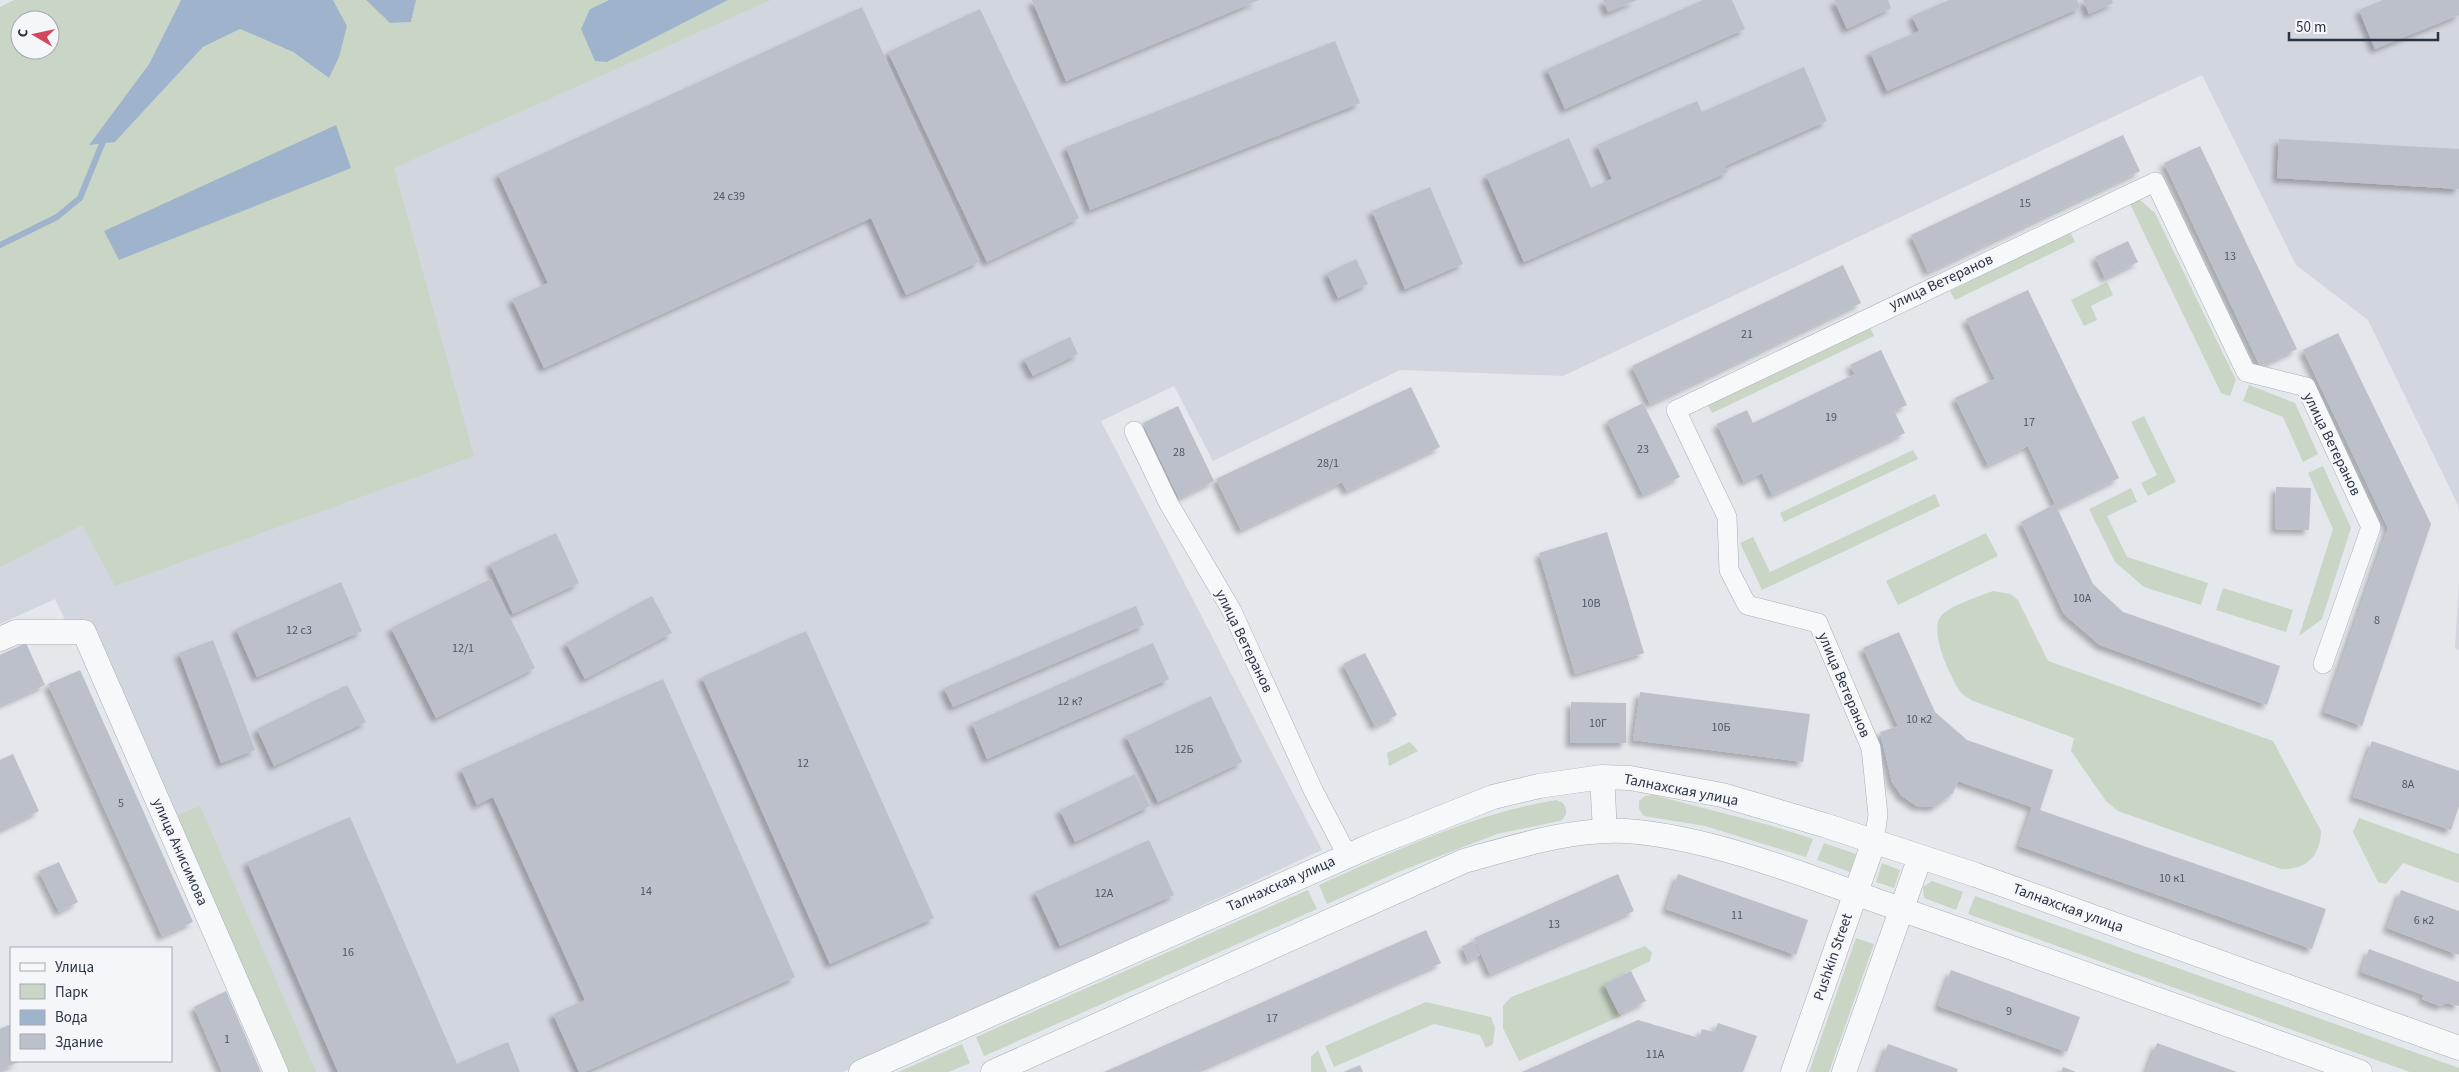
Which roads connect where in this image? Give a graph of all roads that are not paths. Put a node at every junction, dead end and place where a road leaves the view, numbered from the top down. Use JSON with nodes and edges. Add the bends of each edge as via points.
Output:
{"nodes":[{"id":1,"x":1134,"y":431,"type":"dead end"},
{"id":2,"x":0,"y":639,"type":"edge"},
{"id":3,"x":2323,"y":664,"type":"dead end"},
{"id":4,"x":1602,"y":777,"type":"junction"},
{"id":5,"x":1605,"y":831,"type":"junction"},
{"id":6,"x":1874,"y":841,"type":"junction"},
{"id":7,"x":1346,"y":855,"type":"junction"},
{"id":8,"x":1920,"y":857,"type":"junction"},
{"id":9,"x":1856,"y":894,"type":"junction"},
{"id":10,"x":1901,"y":909,"type":"junction"},
{"id":11,"x":2459,"y":1048,"type":"edge"},
{"id":12,"x":276,"y":1072,"type":"edge"},
{"id":13,"x":861,"y":1072,"type":"edge"},
{"id":14,"x":993,"y":1072,"type":"edge"},
{"id":15,"x":1793,"y":1072,"type":"edge"},
{"id":16,"x":1844,"y":1072,"type":"edge"},
{"id":17,"x":2360,"y":1072,"type":"edge"}],
"edges":[{"from":1,"to":7,"type":"street","name":"улица Ветеранов","via":[[1169,504],[1232,611]]},
{"from":2,"to":12,"type":"street","name":"улица Анисимова","via":[[16,632],[84,632]]},
{"from":3,"to":6,"type":"street","name":"улица Ветеранов","via":[[2371,527],[2306,387],[2246,372],[2155,182],[1676,410],[1727,517],[1729,570],[1747,605],[1818,624],[1871,748],[1878,815]]},
{"from":4,"to":5,"type":"street"},
{"from":4,"to":6,"type":"street","name":"Талнахская улица","via":[[1630,778],[1722,795]]},
{"from":4,"to":7,"type":"street","name":"Талнахская улица","via":[[1492,797]]},
{"from":5,"to":9,"type":"street","via":[[1707,845]]},
{"from":5,"to":14,"type":"street","via":[[1530,844],[1464,861]]},
{"from":6,"to":8,"type":"street","name":"Талнахская улица"},
{"from":6,"to":9,"type":"street","name":"Pushkin Street"},
{"from":7,"to":13,"type":"street","name":"Талнахская улица"},
{"from":8,"to":10,"type":"street"},
{"from":8,"to":11,"type":"street","name":"Талнахская улица"},
{"from":9,"to":10,"type":"street"},
{"from":9,"to":15,"type":"street","name":"Pushkin Street"},
{"from":10,"to":16,"type":"street"},
{"from":10,"to":17,"type":"street"}]}
